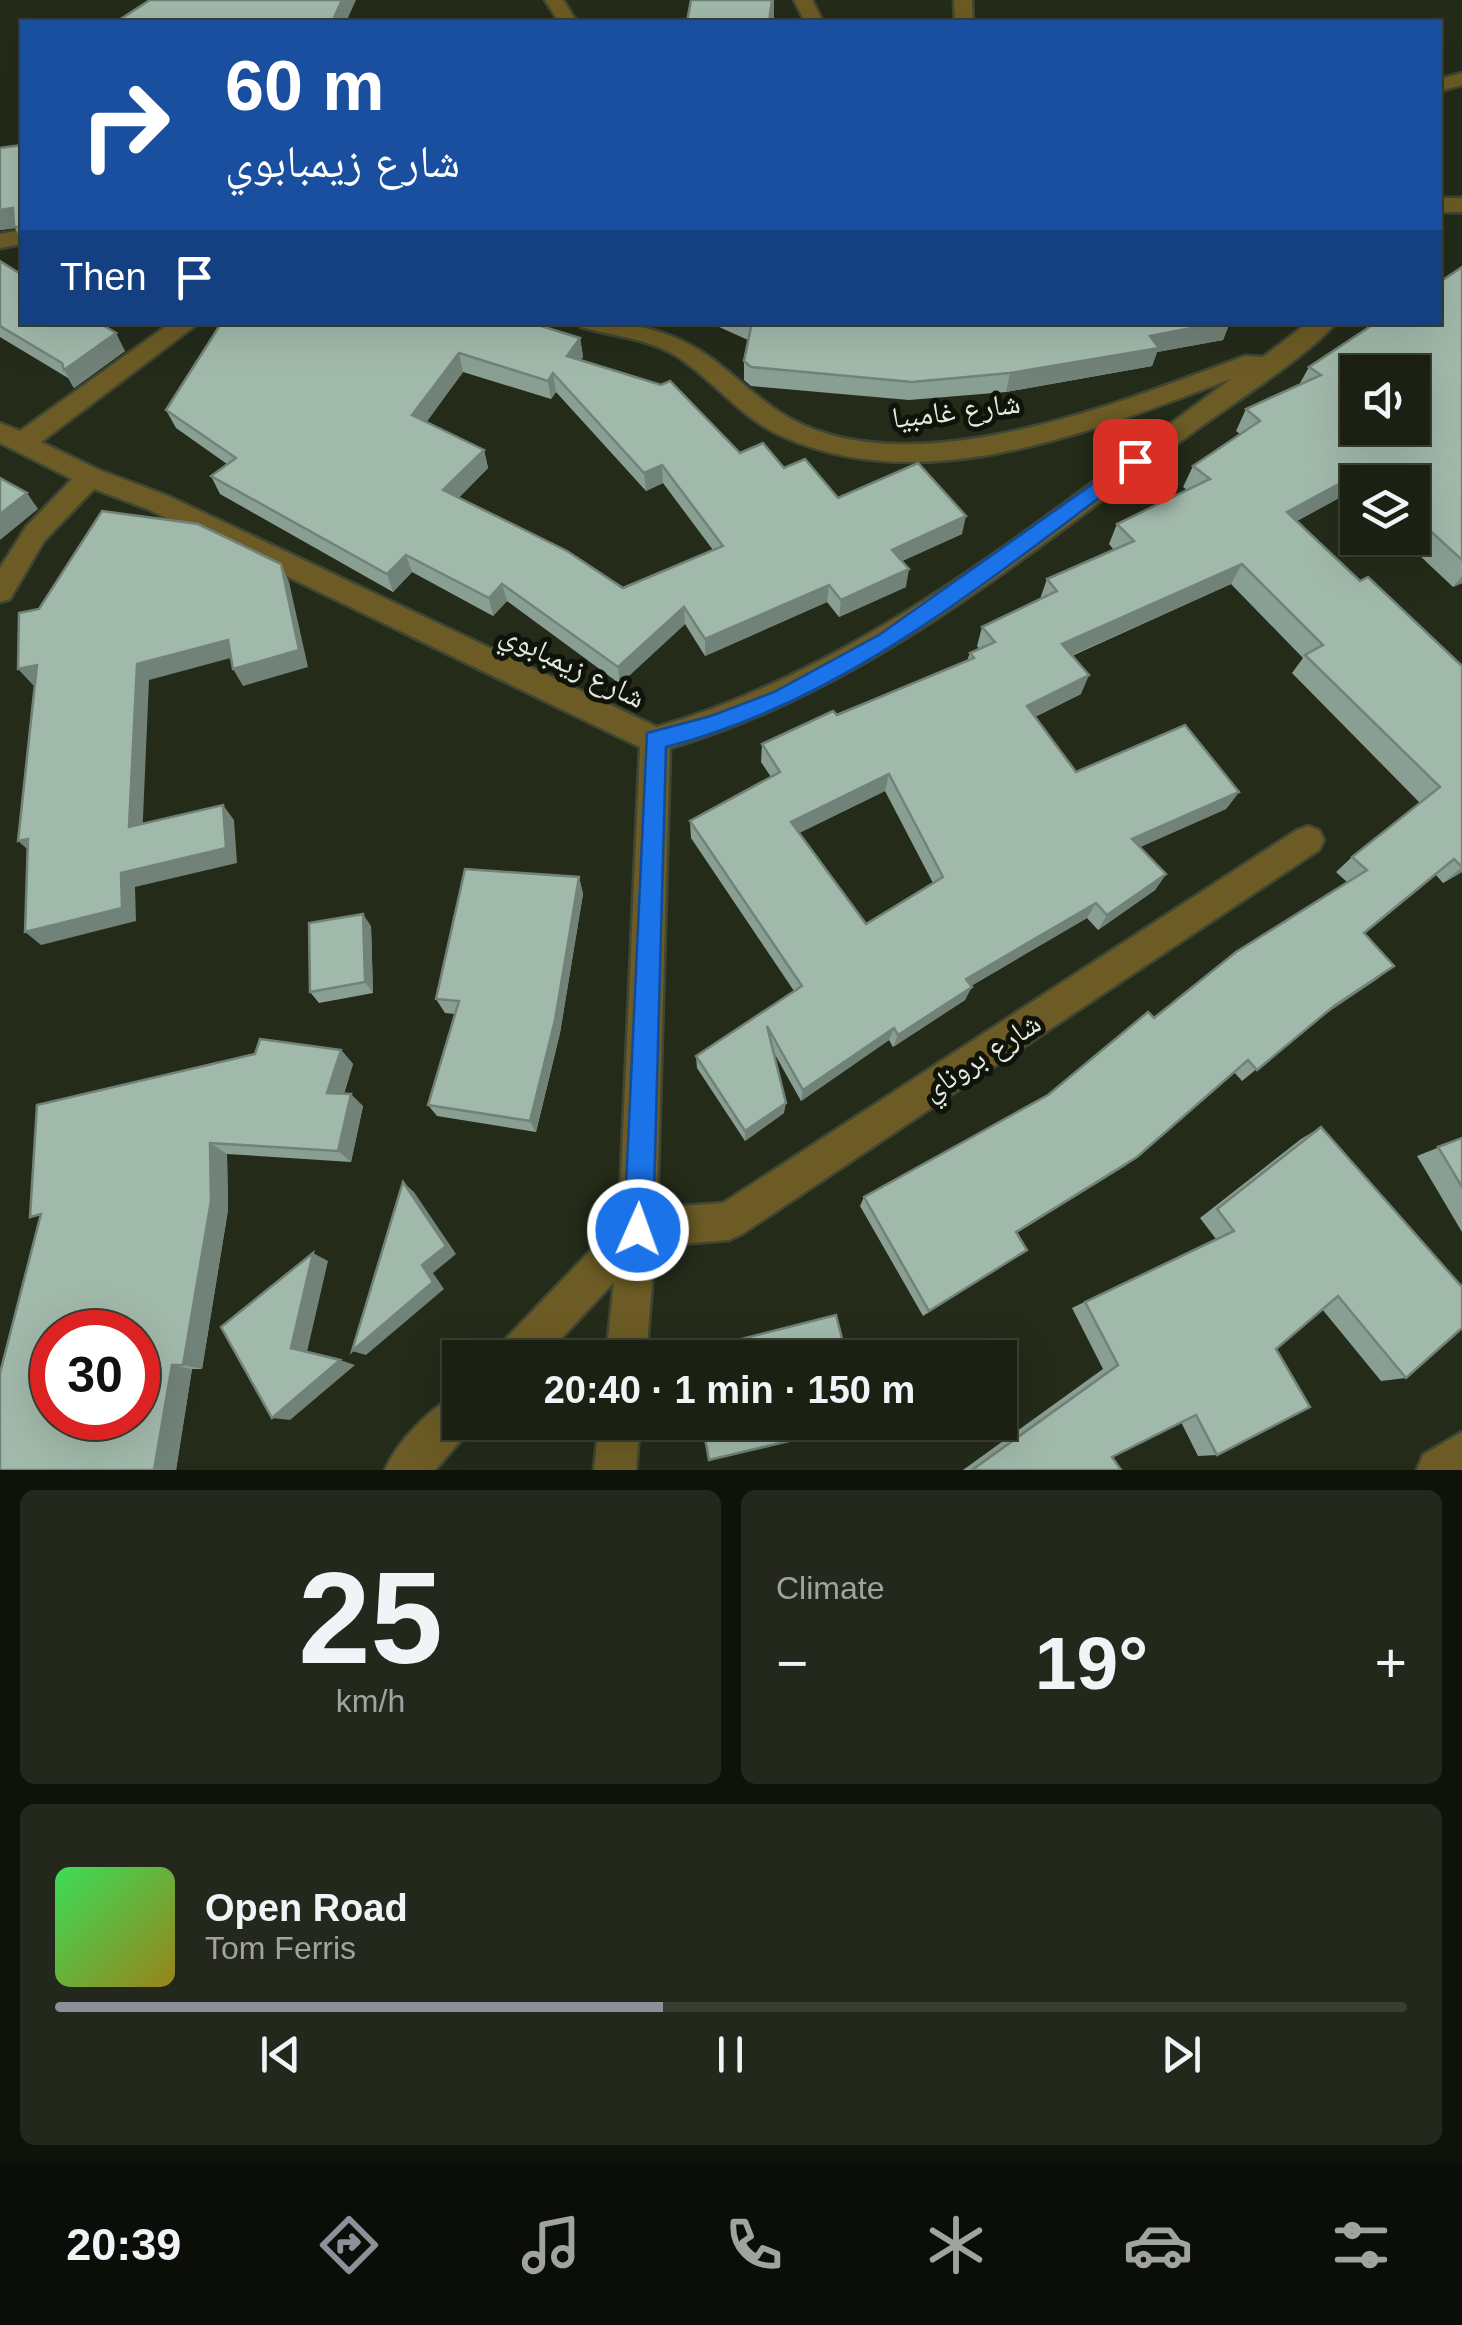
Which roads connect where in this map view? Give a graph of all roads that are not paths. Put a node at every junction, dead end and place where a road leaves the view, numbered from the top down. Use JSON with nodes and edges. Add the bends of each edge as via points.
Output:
{"nodes":[{"id":1,"x":184,"y":325,"type":"edge"},
{"id":2,"x":600,"y":325,"type":"edge"},
{"id":3,"x":1321,"y":325,"type":"edge"},
{"id":4,"x":1291,"y":348,"type":"junction"},
{"id":5,"x":12,"y":438,"type":"edge"},
{"id":6,"x":90,"y":477,"type":"junction"},
{"id":7,"x":0,"y":590,"type":"edge"},
{"id":8,"x":655,"y":740,"type":"junction"},
{"id":9,"x":1308,"y":840,"type":"dead end"},
{"id":10,"x":638,"y":1230,"type":"junction"},
{"id":11,"x":532,"y":1340,"type":"edge"},
{"id":12,"x":628,"y":1340,"type":"edge"},
{"id":13,"x":442,"y":1433,"type":"edge"},
{"id":14,"x":618,"y":1440,"type":"edge"},
{"id":15,"x":1462,"y":1453,"type":"edge"},
{"id":16,"x":406,"y":1470,"type":"edge"},
{"id":17,"x":616,"y":1470,"type":"edge"},
{"id":18,"x":1438,"y":1470,"type":"edge"}],
"edges":[{"from":1,"to":5,"type":"street"},
{"from":2,"to":4,"type":"street","name":"شارع غامبيا","via":[[682,348],[794,432],[870,451],[945,450],[1021,438],[1118,412]]},
{"from":3,"to":4,"type":"street","name":"شارع زيمبابوي"},
{"from":4,"to":8,"type":"street","name":"شارع زيمبابوي","via":[[886,641],[782,699]]},
{"from":5,"to":6,"type":"street","name":"شارع زيمبابوي"},
{"from":6,"to":7,"type":"street","via":[[35,534]]},
{"from":6,"to":8,"type":"street","name":"شارع زيمبابوي","via":[[159,503]]},
{"from":8,"to":10,"type":"street"},
{"from":9,"to":10,"type":"street","name":"شارع بروناي","via":[[729,1220]]},
{"from":10,"to":11,"type":"street"},
{"from":10,"to":12,"type":"street"},
{"from":13,"to":16,"type":"street"},
{"from":14,"to":17,"type":"street"},
{"from":15,"to":18,"type":"street"}]}
